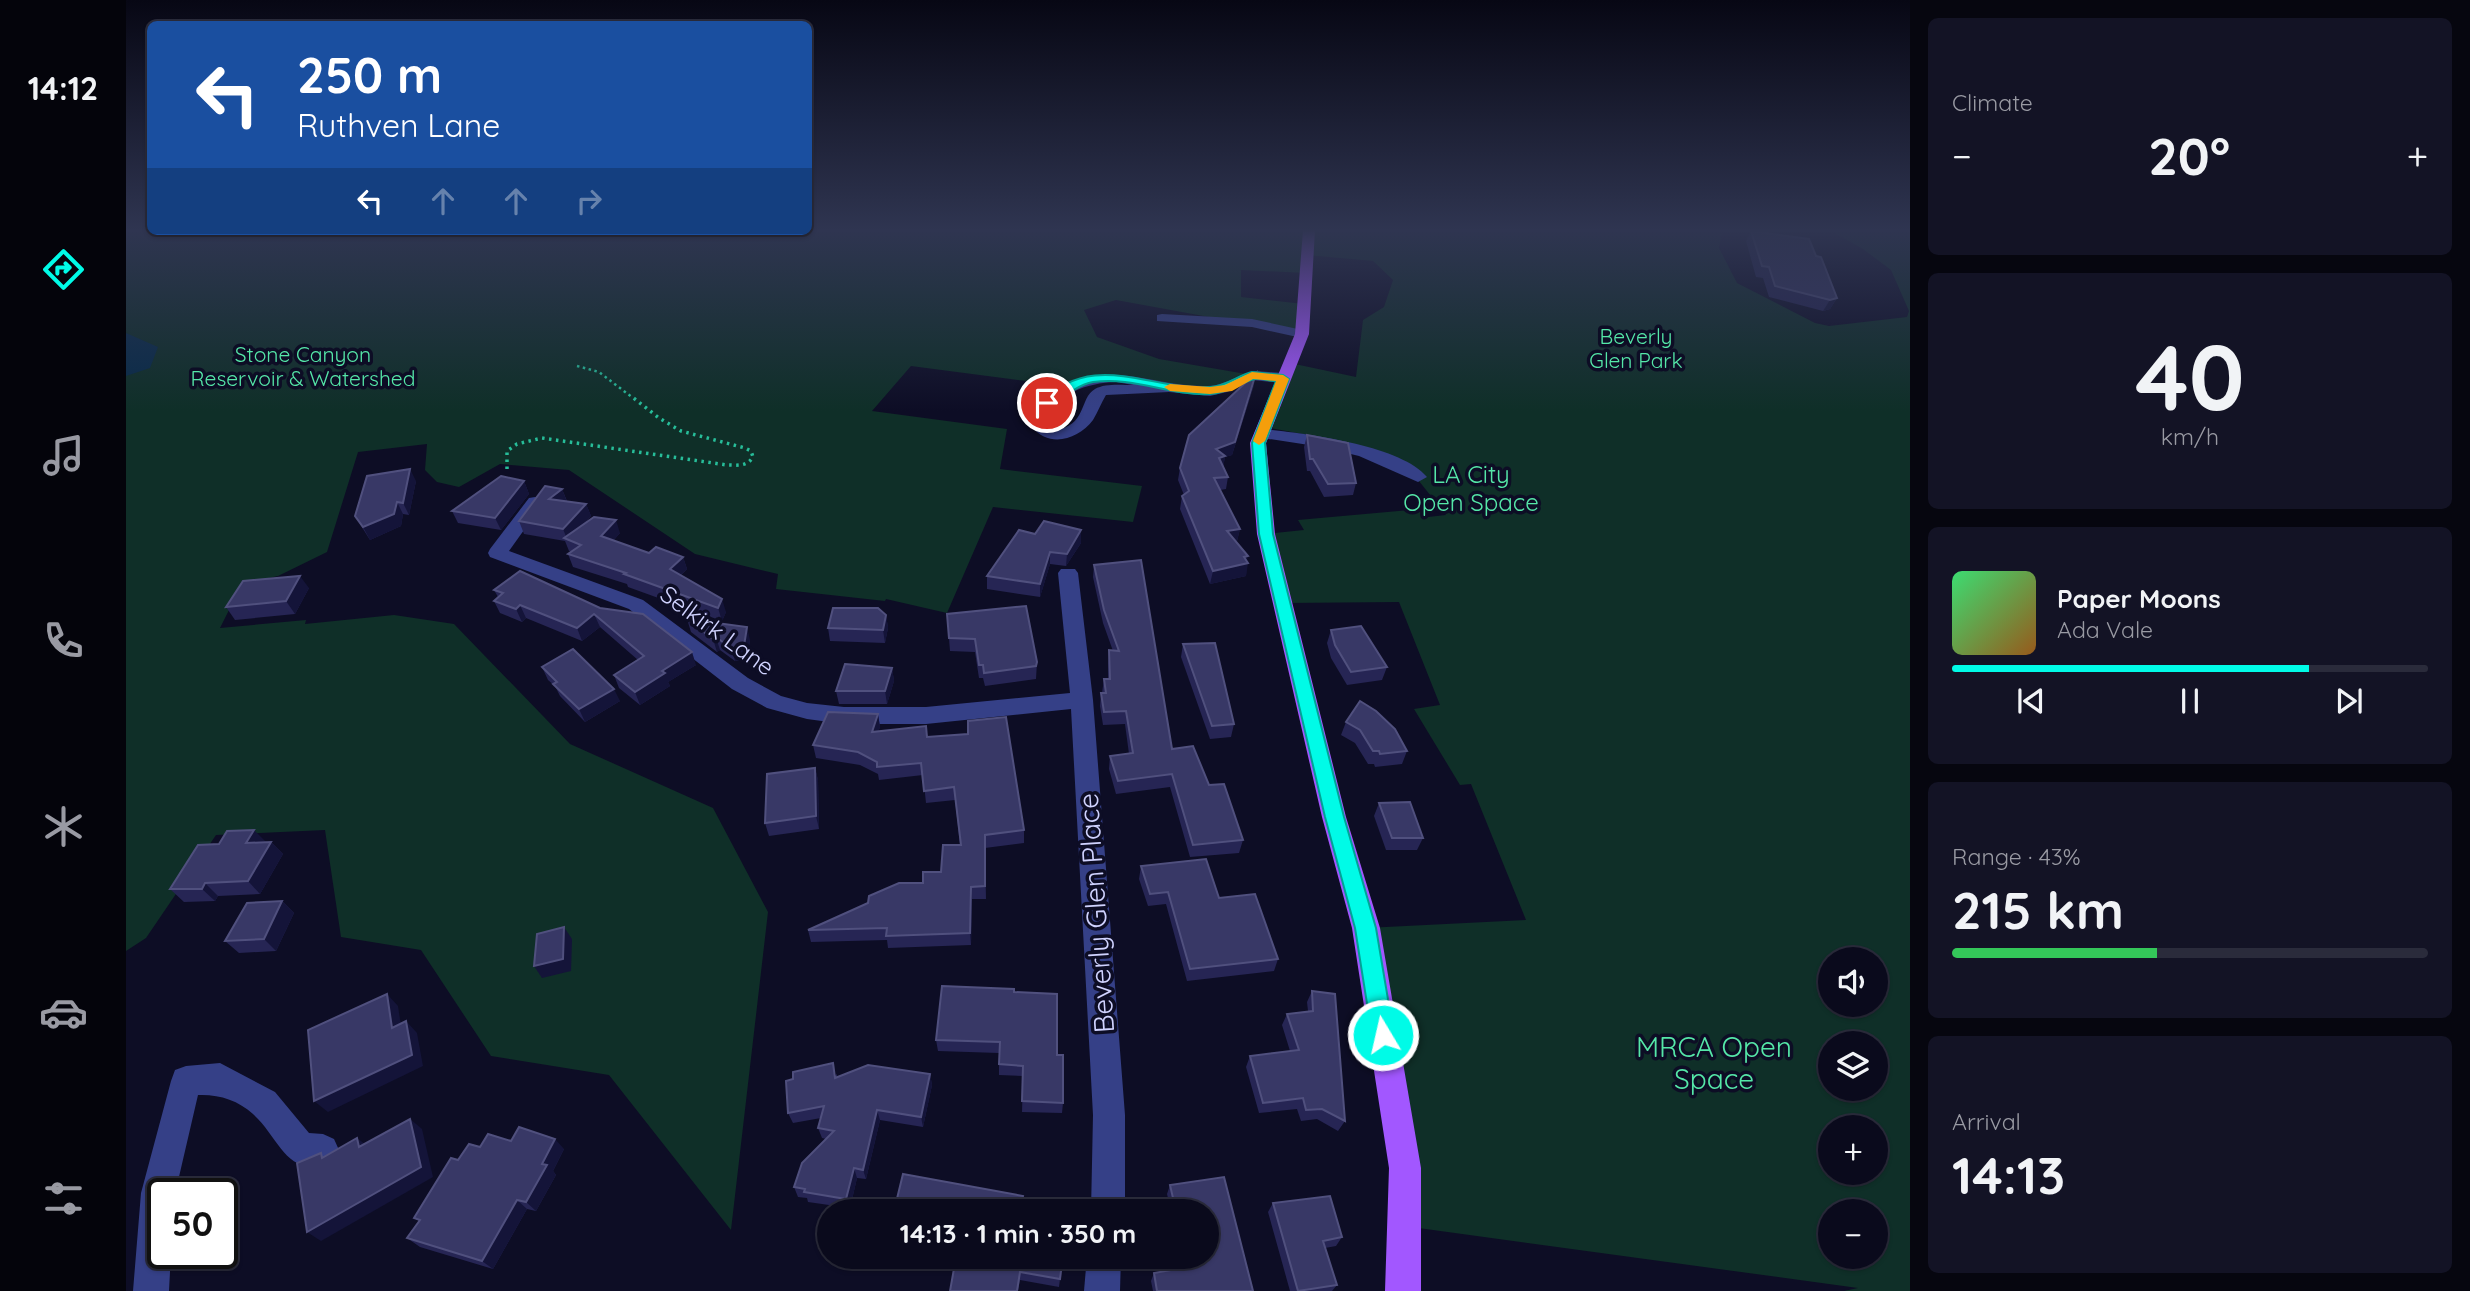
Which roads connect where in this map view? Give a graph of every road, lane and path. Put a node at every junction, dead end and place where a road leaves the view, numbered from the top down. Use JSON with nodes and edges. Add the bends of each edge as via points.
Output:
{"nodes":[{"id":1,"x":1305,"y":290,"type":"edge"},
{"id":2,"x":1162,"y":318,"type":"dead end"},
{"id":3,"x":1302,"y":334,"type":"junction"},
{"id":4,"x":577,"y":366,"type":"dead end"},
{"id":5,"x":1283,"y":379,"type":"junction"},
{"id":6,"x":1170,"y":387,"type":"junction"},
{"id":7,"x":1262,"y":434,"type":"junction"},
{"id":8,"x":507,"y":469,"type":"dead end"},
{"id":9,"x":1418,"y":477,"type":"dead end"},
{"id":10,"x":544,"y":490,"type":"edge"},
{"id":11,"x":1068,"y":573,"type":"dead end"},
{"id":12,"x":1082,"y":700,"type":"junction"},
{"id":13,"x":323,"y":1150,"type":"dead end"},
{"id":14,"x":1108,"y":1199,"type":"edge"},
{"id":15,"x":1103,"y":1269,"type":"edge"},
{"id":16,"x":150,"y":1291,"type":"edge"},
{"id":17,"x":1102,"y":1291,"type":"edge"},
{"id":18,"x":1403,"y":1291,"type":"edge"}],
"edges":[{"from":1,"to":3,"type":"main road"},
{"from":2,"to":3,"type":"street","via":[[1252,323]]},
{"from":3,"to":5,"type":"main road"},
{"from":4,"to":8,"type":"path","via":[[595,369],[654,416],[697,437],[751,450],[750,462],[727,465],[542,438],[508,451]]},
{"from":5,"to":6,"type":"street","via":[[1252,375],[1228,388],[1210,391]]},
{"from":5,"to":7,"type":"main road"},
{"from":6,"to":6,"type":"street","via":[[1137,380],[1091,379],[1047,403],[1040,427],[1051,435],[1073,430],[1084,423],[1102,391]]},
{"from":7,"to":9,"type":"street","via":[[1321,441],[1405,467]]},
{"from":7,"to":18,"type":"main road","via":[[1258,443],[1266,534],[1368,942],[1405,1168]]},
{"from":10,"to":12,"type":"street","name":"Selkirk Lane","via":[[497,553],[612,593],[645,610],[740,685],[777,703],[826,714],[883,716]]},
{"from":11,"to":12,"type":"street","name":"Beverly Glen Place"},
{"from":12,"to":14,"type":"street","name":"Beverly Glen Place","via":[[1109,1115]]},
{"from":13,"to":16,"type":"street","via":[[301,1149],[264,1103],[220,1078],[186,1081],[158,1194]]},
{"from":15,"to":17,"type":"street"}]}
